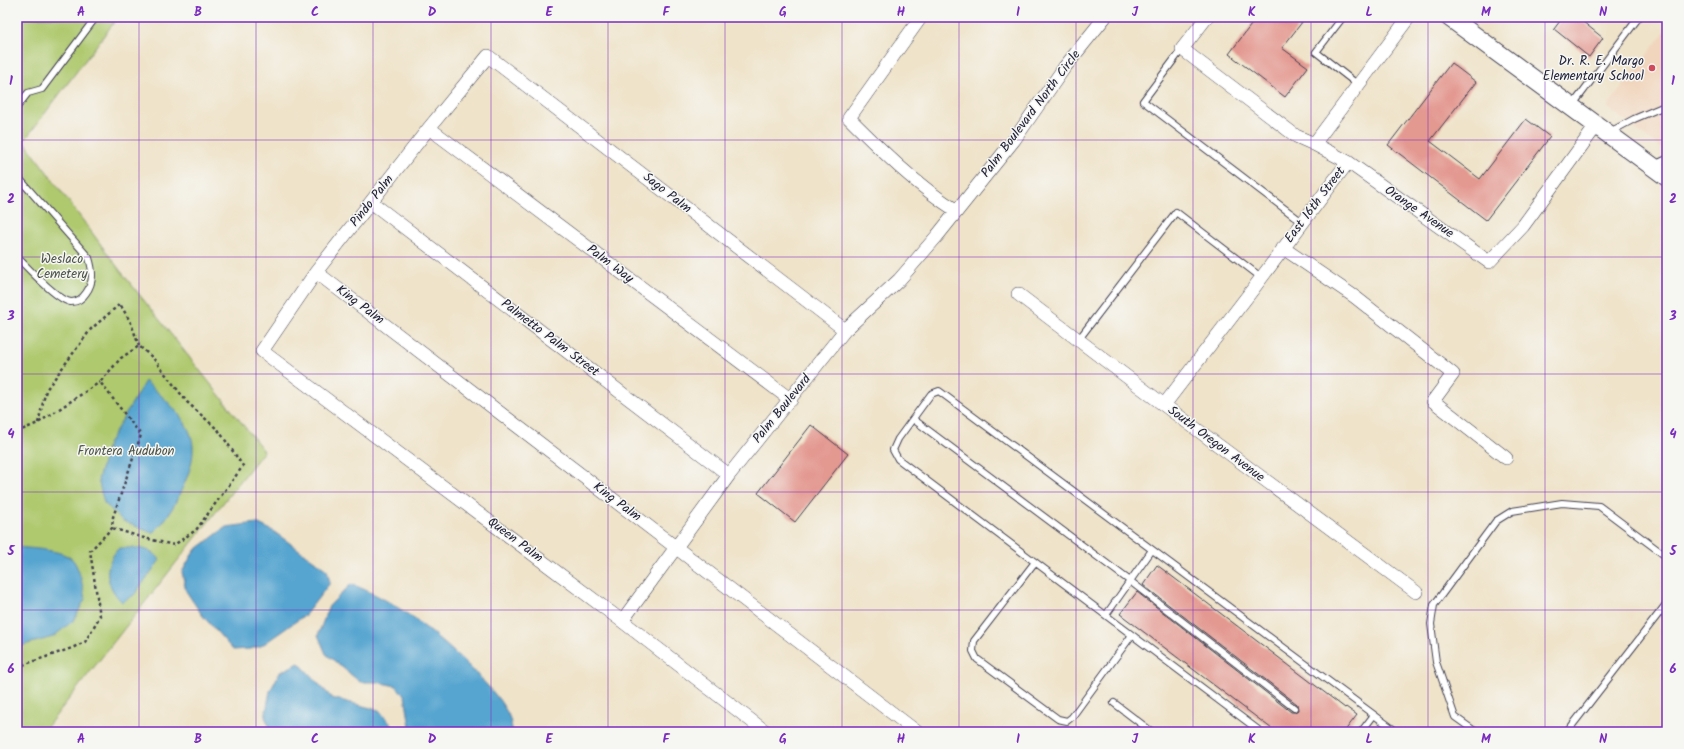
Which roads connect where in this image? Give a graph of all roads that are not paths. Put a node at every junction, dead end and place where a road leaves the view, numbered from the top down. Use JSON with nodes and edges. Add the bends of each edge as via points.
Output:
{"nodes":[{"id":1,"x":96,"y":17,"type":"edge"},
{"id":2,"x":922,"y":17,"type":"edge"},
{"id":3,"x":1105,"y":17,"type":"edge"},
{"id":4,"x":1208,"y":17,"type":"edge"},
{"id":5,"x":1343,"y":17,"type":"edge"},
{"id":6,"x":1409,"y":17,"type":"edge"},
{"id":7,"x":1449,"y":17,"type":"edge"},
{"id":8,"x":1639,"y":17,"type":"edge"},
{"id":9,"x":1182,"y":49,"type":"junction"},
{"id":10,"x":488,"y":56,"type":"joint"},
{"id":11,"x":1357,"y":84,"type":"junction"},
{"id":12,"x":1667,"y":100,"type":"edge"},
{"id":13,"x":1664,"y":106,"type":"edge"},
{"id":14,"x":17,"y":108,"type":"edge"},
{"id":15,"x":1572,"y":108,"type":"junction"},
{"id":16,"x":429,"y":128,"type":"junction"},
{"id":17,"x":1601,"y":130,"type":"junction"},
{"id":18,"x":1314,"y":144,"type":"junction"},
{"id":19,"x":1348,"y":162,"type":"junction"},
{"id":20,"x":1659,"y":162,"type":"edge"},
{"id":21,"x":17,"y":176,"type":"edge"},
{"id":22,"x":1667,"y":177,"type":"edge"},
{"id":23,"x":371,"y":202,"type":"junction"},
{"id":24,"x":957,"y":211,"type":"junction"},
{"id":25,"x":1302,"y":222,"type":"junction"},
{"id":26,"x":1283,"y":248,"type":"junction"},
{"id":27,"x":17,"y":257,"type":"edge"},
{"id":28,"x":316,"y":272,"type":"junction"},
{"id":29,"x":1262,"y":278,"type":"junction"},
{"id":30,"x":1018,"y":294,"type":"dead end"},
{"id":31,"x":845,"y":330,"type":"junction"},
{"id":32,"x":1079,"y":339,"type":"junction"},
{"id":33,"x":262,"y":351,"type":"joint"},
{"id":34,"x":790,"y":400,"type":"junction"},
{"id":35,"x":1164,"y":405,"type":"junction"},
{"id":36,"x":913,"y":419,"type":"junction"},
{"id":37,"x":1506,"y":458,"type":"dead end"},
{"id":38,"x":730,"y":475,"type":"junction"},
{"id":39,"x":676,"y":547,"type":"junction"},
{"id":40,"x":1152,"y":550,"type":"junction"},
{"id":41,"x":1667,"y":557,"type":"edge"},
{"id":42,"x":1035,"y":562,"type":"junction"},
{"id":43,"x":1130,"y":581,"type":"junction"},
{"id":44,"x":1416,"y":592,"type":"dead end"},
{"id":45,"x":1667,"y":603,"type":"edge"},
{"id":46,"x":1106,"y":615,"type":"junction"},
{"id":47,"x":622,"y":621,"type":"junction"},
{"id":48,"x":1132,"y":635,"type":"junction"},
{"id":49,"x":1114,"y":703,"type":"dead end"},
{"id":50,"x":1294,"y":708,"type":"dead end"},
{"id":51,"x":1374,"y":715,"type":"junction"},
{"id":52,"x":766,"y":732,"type":"edge"},
{"id":53,"x":917,"y":732,"type":"edge"},
{"id":54,"x":1152,"y":732,"type":"edge"},
{"id":55,"x":1261,"y":732,"type":"edge"},
{"id":56,"x":1361,"y":732,"type":"edge"},
{"id":57,"x":1397,"y":732,"type":"edge"},
{"id":58,"x":1476,"y":732,"type":"edge"},
{"id":59,"x":1567,"y":732,"type":"edge"}],
"edges":[{"from":1,"to":14,"type":"lane","via":[[42,89],[28,93]]},
{"from":2,"to":24,"type":"street","via":[[849,118],[932,195]]},
{"from":3,"to":24,"type":"street","name":"Palm Boulevard North Circle","via":[[1064,68],[1014,140]]},
{"from":4,"to":9,"type":"street"},
{"from":5,"to":11,"type":"lane","via":[[1316,52]]},
{"from":6,"to":11,"type":"street"},
{"from":7,"to":15,"type":"street"},
{"from":8,"to":15,"type":"lane"},
{"from":9,"to":18,"type":"street","name":"East 16th Street","via":[[1296,136]]},
{"from":9,"to":25,"type":"lane","via":[[1143,101]]},
{"from":10,"to":16,"type":"street","name":"Pindo Palm"},
{"from":10,"to":31,"type":"street","name":"Sago Palm"},
{"from":11,"to":18,"type":"street"},
{"from":12,"to":13,"type":"lane"},
{"from":13,"to":17,"type":"lane"},
{"from":15,"to":17,"type":"street"},
{"from":16,"to":23,"type":"street","name":"Pindo Palm"},
{"from":16,"to":34,"type":"street","name":"Palm Way"},
{"from":17,"to":19,"type":"street","name":"Orange Avenue","via":[[1523,226],[1489,262]]},
{"from":17,"to":20,"type":"street"},
{"from":18,"to":19,"type":"street","name":"East 16th Street"},
{"from":19,"to":25,"type":"street","name":"East 16th Street"},
{"from":20,"to":22,"type":"street"},
{"from":21,"to":27,"type":"lane","via":[[89,258],[92,270],[90,289],[83,298],[69,302],[58,296]]},
{"from":23,"to":28,"type":"street","name":"Pindo Palm"},
{"from":23,"to":38,"type":"street","name":"Palmetto Palm Street"},
{"from":24,"to":31,"type":"street","name":"Palm Boulevard","via":[[900,280]]},
{"from":25,"to":26,"type":"street","name":"East 16th Street"},
{"from":26,"to":29,"type":"street","name":"East 16th Street"},
{"from":26,"to":37,"type":"street","via":[[1355,297],[1453,374],[1433,401]]},
{"from":28,"to":33,"type":"street","name":"Pindo Palm"},
{"from":28,"to":39,"type":"street","name":"King Palm"},
{"from":29,"to":32,"type":"lane","via":[[1176,212]]},
{"from":29,"to":35,"type":"street","name":"East 16th Street"},
{"from":30,"to":32,"type":"street","name":"South Oregon Avenue"},
{"from":31,"to":34,"type":"street","name":"Palm Boulevard"},
{"from":32,"to":35,"type":"street","name":"South Oregon Avenue"},
{"from":33,"to":47,"type":"street","name":"Queen Palm"},
{"from":34,"to":38,"type":"street","name":"Palm Boulevard"},
{"from":35,"to":44,"type":"street","name":"South Oregon Avenue"},
{"from":36,"to":40,"type":"lane","via":[[931,394],[939,390]]},
{"from":36,"to":42,"type":"lane","via":[[893,450],[898,459]]},
{"from":36,"to":43,"type":"lane"},
{"from":38,"to":39,"type":"street","name":"Palm Boulevard"},
{"from":39,"to":47,"type":"street","name":"Palm Boulevard"},
{"from":39,"to":53,"type":"street","name":"King Palm"},
{"from":40,"to":43,"type":"lane"},
{"from":40,"to":51,"type":"lane"},
{"from":41,"to":58,"type":"lane","via":[[1599,506],[1562,503],[1512,511],[1496,521],[1434,606],[1431,624],[1436,662],[1455,717]]},
{"from":42,"to":46,"type":"lane"},
{"from":42,"to":48,"type":"lane","via":[[974,641],[973,651],[977,659],[1058,719],[1067,721]]},
{"from":43,"to":46,"type":"lane"},
{"from":43,"to":50,"type":"lane"},
{"from":45,"to":59,"type":"lane"},
{"from":46,"to":48,"type":"lane"},
{"from":47,"to":52,"type":"street","name":"Queen Palm"},
{"from":48,"to":55,"type":"lane"},
{"from":49,"to":54,"type":"lane"},
{"from":51,"to":56,"type":"lane"},
{"from":51,"to":57,"type":"lane"}]}
